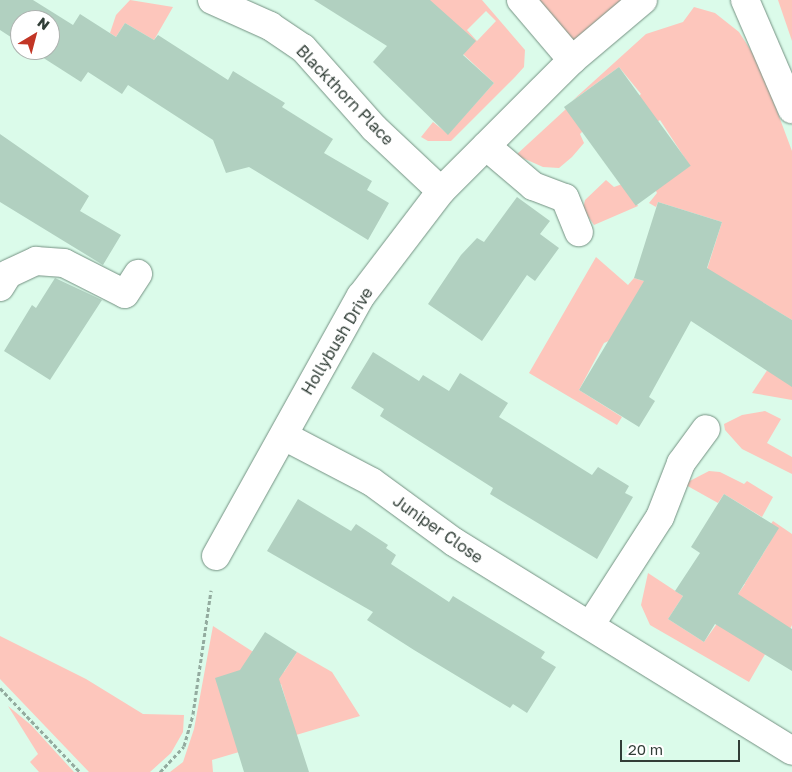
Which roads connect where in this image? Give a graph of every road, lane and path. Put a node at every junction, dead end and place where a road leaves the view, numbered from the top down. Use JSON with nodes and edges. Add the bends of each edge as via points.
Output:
{"nodes":[{"id":1,"x":212,"y":0,"type":"edge"},
{"id":2,"x":521,"y":0,"type":"edge"},
{"id":3,"x":643,"y":0,"type":"edge"},
{"id":4,"x":745,"y":0,"type":"edge"},
{"id":5,"x":572,"y":60,"type":"junction"},
{"id":6,"x":792,"y":109,"type":"edge"},
{"id":7,"x":486,"y":146,"type":"junction"},
{"id":8,"x":441,"y":191,"type":"junction"},
{"id":9,"x":579,"y":232,"type":"dead end"},
{"id":10,"x":138,"y":274,"type":"dead end"},
{"id":11,"x":0,"y":287,"type":"edge"},
{"id":12,"x":706,"y":429,"type":"dead end"},
{"id":13,"x":284,"y":436,"type":"junction"},
{"id":14,"x":216,"y":556,"type":"joint"},
{"id":15,"x":591,"y":624,"type":"junction"},
{"id":16,"x":0,"y":688,"type":"edge"},
{"id":17,"x":792,"y":751,"type":"edge"},
{"id":18,"x":80,"y":772,"type":"edge"},
{"id":19,"x":160,"y":772,"type":"edge"}],
"edges":[{"from":1,"to":8,"type":"street","name":"Blackthorn Place","via":[[270,26],[303,48],[374,128]]},
{"from":2,"to":5,"type":"street"},
{"from":3,"to":5,"type":"street","name":"Hollybush Drive"},
{"from":4,"to":6,"type":"street"},
{"from":5,"to":7,"type":"street","name":"Hollybush Drive"},
{"from":7,"to":8,"type":"street","name":"Hollybush Drive"},
{"from":7,"to":9,"type":"street","via":[[533,186],[565,198]]},
{"from":8,"to":13,"type":"street","name":"Hollybush Drive","via":[[361,296],[313,378]]},
{"from":10,"to":11,"type":"street","via":[[125,294],[64,263],[36,261],[8,274]]},
{"from":12,"to":15,"type":"street","via":[[682,463],[660,516]]},
{"from":13,"to":14,"type":"street","name":"Hollybush Drive"},
{"from":13,"to":15,"type":"street","name":"Juniper Close","via":[[372,482],[454,542]]},
{"from":14,"to":19,"type":"path","via":[[193,714],[184,746]]},
{"from":15,"to":17,"type":"street","name":"Juniper Close"},
{"from":16,"to":18,"type":"path"}]}
